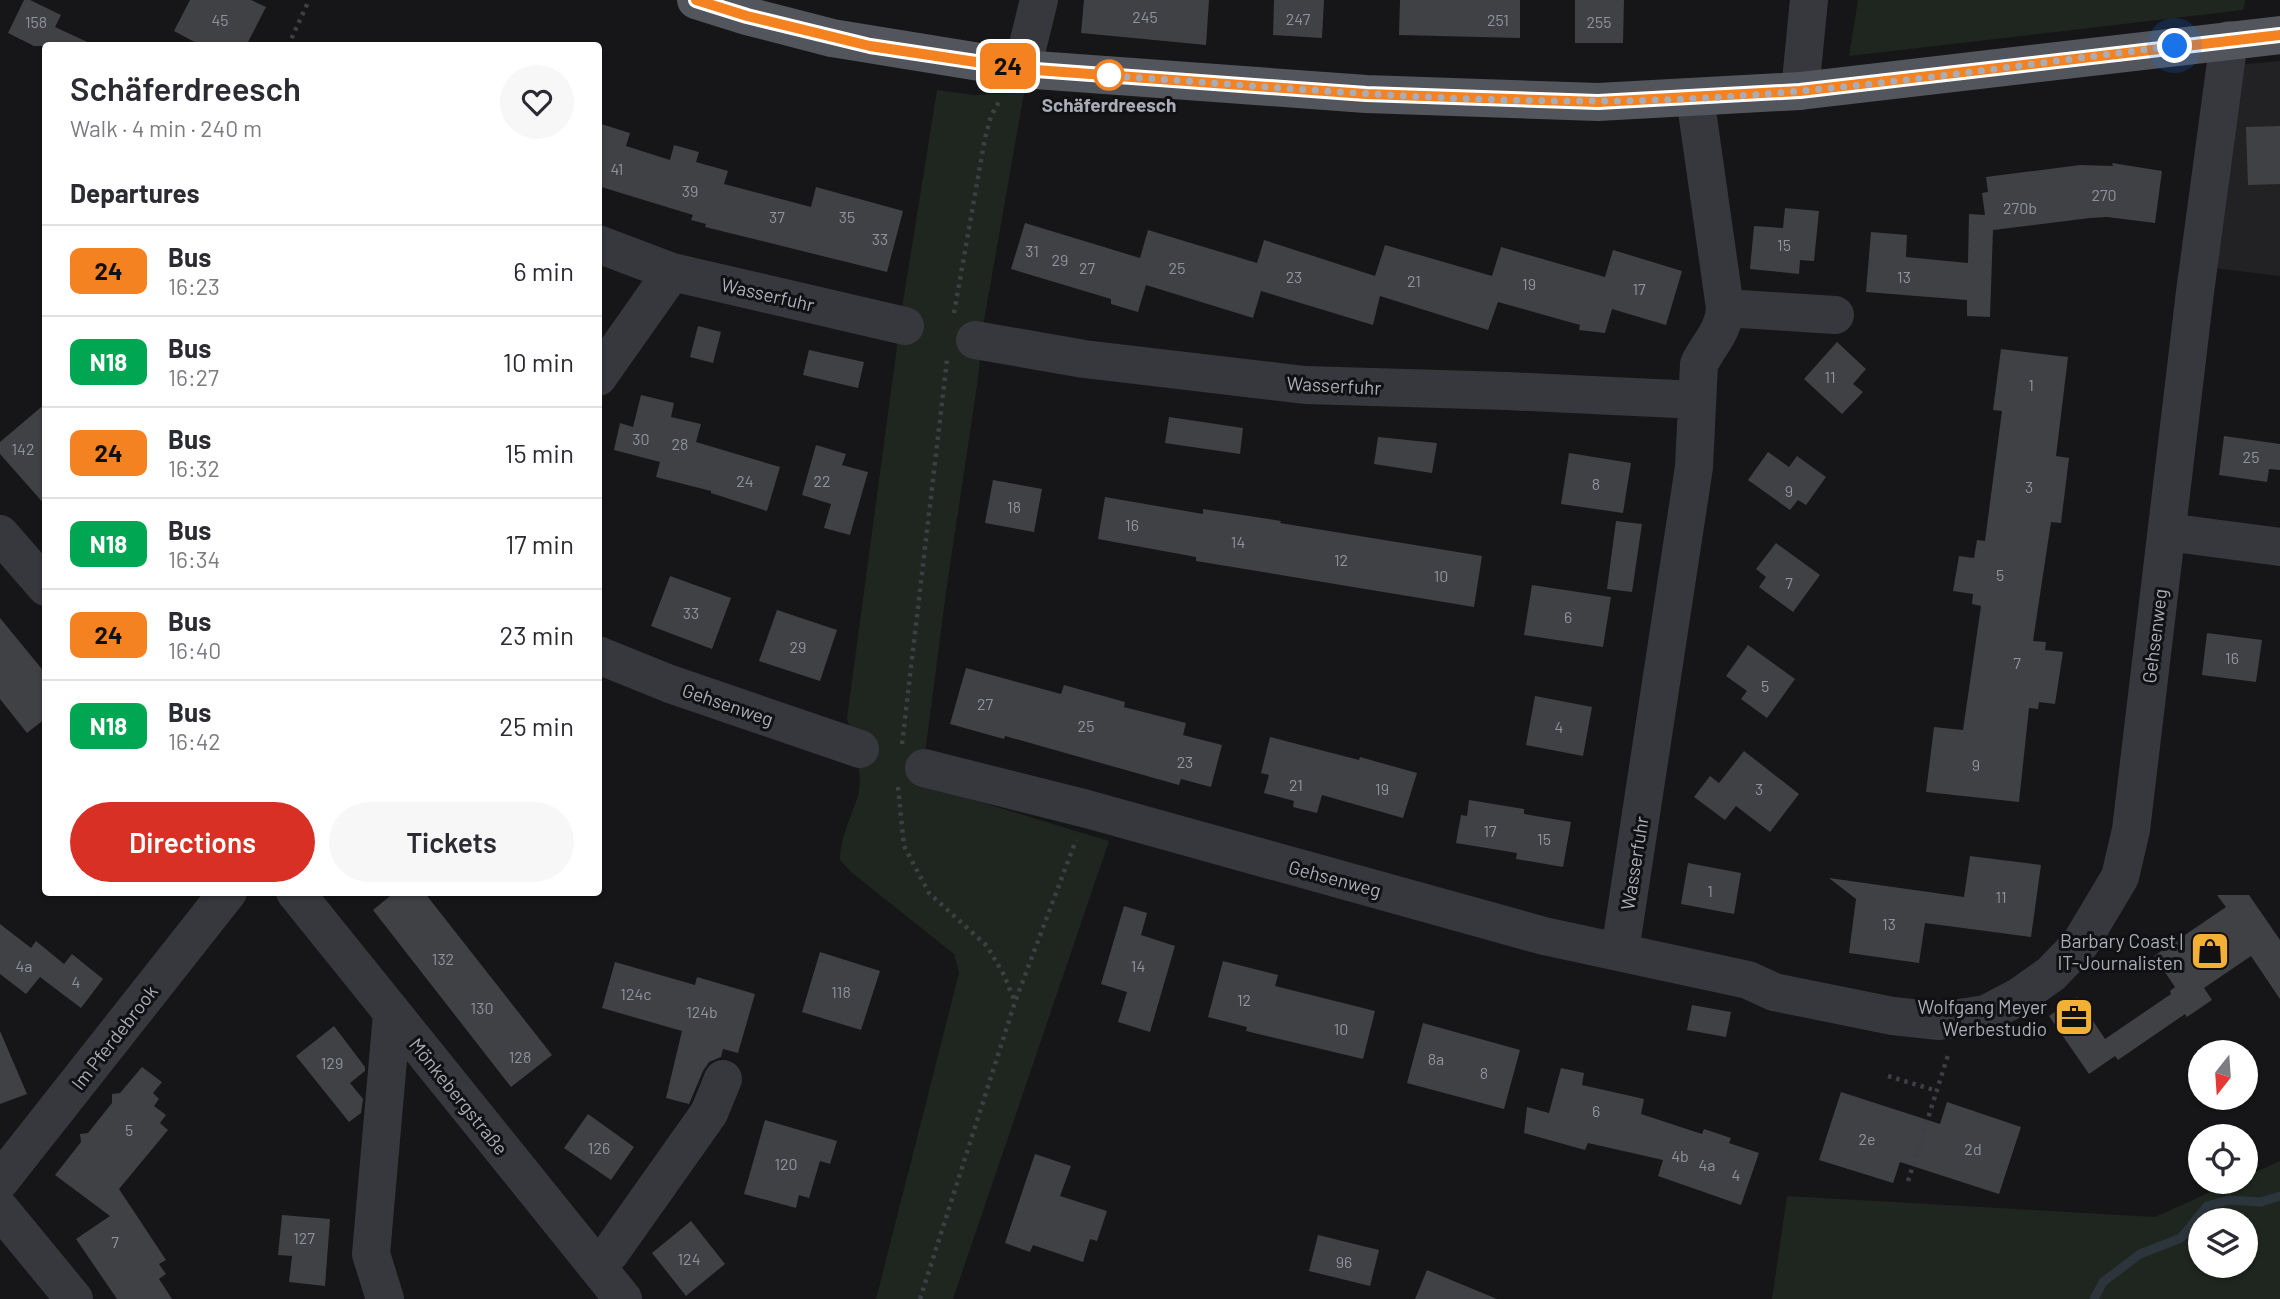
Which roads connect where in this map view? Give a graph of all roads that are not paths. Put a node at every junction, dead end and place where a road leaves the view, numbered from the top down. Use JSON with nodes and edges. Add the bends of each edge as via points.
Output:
{"nodes":[{"id":1,"x":696,"y":0,"type":"edge"},
{"id":2,"x":1039,"y":0,"type":"edge"},
{"id":3,"x":1809,"y":0,"type":"edge"},
{"id":4,"x":2280,"y":35,"type":"edge"},
{"id":5,"x":2229,"y":40,"type":"junction"},
{"id":6,"x":1012,"y":83,"type":"junction"},
{"id":7,"x":1800,"y":91,"type":"junction"},
{"id":8,"x":1695,"y":97,"type":"junction"},
{"id":9,"x":602,"y":246,"type":"edge"},
{"id":10,"x":672,"y":272,"type":"junction"},
{"id":11,"x":1725,"y":308,"type":"junction"},
{"id":12,"x":1835,"y":315,"type":"dead end"},
{"id":13,"x":905,"y":327,"type":"dead end"},
{"id":14,"x":959,"y":337,"type":"road end"},
{"id":15,"x":602,"y":371,"type":"edge"},
{"id":16,"x":1697,"y":400,"type":"junction"},
{"id":17,"x":2167,"y":532,"type":"junction"},
{"id":18,"x":0,"y":534,"type":"edge"},
{"id":19,"x":2280,"y":547,"type":"edge"},
{"id":20,"x":42,"y":582,"type":"edge"},
{"id":21,"x":602,"y":657,"type":"edge"},
{"id":22,"x":860,"y":749,"type":"dead end"},
{"id":23,"x":908,"y":765,"type":"road end"},
{"id":24,"x":226,"y":896,"type":"edge"},
{"id":25,"x":298,"y":896,"type":"edge"},
{"id":26,"x":1620,"y":951,"type":"junction"},
{"id":27,"x":392,"y":1014,"type":"junction"},
{"id":28,"x":723,"y":1079,"type":"dead end"},
{"id":29,"x":0,"y":1181,"type":"edge"},
{"id":30,"x":0,"y":1209,"type":"edge"},
{"id":31,"x":595,"y":1264,"type":"junction"},
{"id":32,"x":74,"y":1299,"type":"edge"},
{"id":33,"x":384,"y":1299,"type":"edge"},
{"id":34,"x":623,"y":1299,"type":"edge"}],
"edges":[{"from":1,"to":6,"type":"main road"},
{"from":2,"to":6,"type":"street"},
{"from":3,"to":7,"type":"street"},
{"from":4,"to":5,"type":"main road"},
{"from":5,"to":7,"type":"main road"},
{"from":5,"to":17,"type":"street","name":"Gehsenweg"},
{"from":6,"to":8,"type":"main road","via":[[1598,102]]},
{"from":7,"to":8,"type":"main road"},
{"from":8,"to":11,"type":"street","name":"Wasserfuhr"},
{"from":9,"to":10,"type":"street","name":"Wasserfuhr"},
{"from":10,"to":13,"type":"street","name":"Wasserfuhr"},
{"from":10,"to":15,"type":"street"},
{"from":11,"to":12,"type":"street"},
{"from":11,"to":16,"type":"street","name":"Wasserfuhr","via":[[1718,336],[1699,364]]},
{"from":14,"to":16,"type":"street","name":"Wasserfuhr","via":[[1084,359],[1306,385]]},
{"from":16,"to":26,"type":"street","name":"Wasserfuhr","via":[[1694,467]]},
{"from":17,"to":19,"type":"street"},
{"from":17,"to":26,"type":"street","name":"Gehsenweg","via":[[2131,830],[2120,877],[2080,944],[2051,974],[1986,1014],[1939,1021],[1774,992],[1748,980]]},
{"from":18,"to":20,"type":"street"},
{"from":21,"to":22,"type":"street","name":"Gehsenweg"},
{"from":23,"to":26,"type":"street","name":"Gehsenweg","via":[[1087,809],[1544,936]]},
{"from":24,"to":29,"type":"street","name":"Im Pferdebrook"},
{"from":25,"to":27,"type":"street","name":"Mönkebergstraße"},
{"from":27,"to":31,"type":"street","name":"Mönkebergstraße"},
{"from":27,"to":33,"type":"street","via":[[371,1254]]},
{"from":28,"to":31,"type":"street","via":[[709,1113],[610,1253]]},
{"from":30,"to":32,"type":"street"},
{"from":31,"to":34,"type":"street","name":"Mönkebergstraße"}]}
